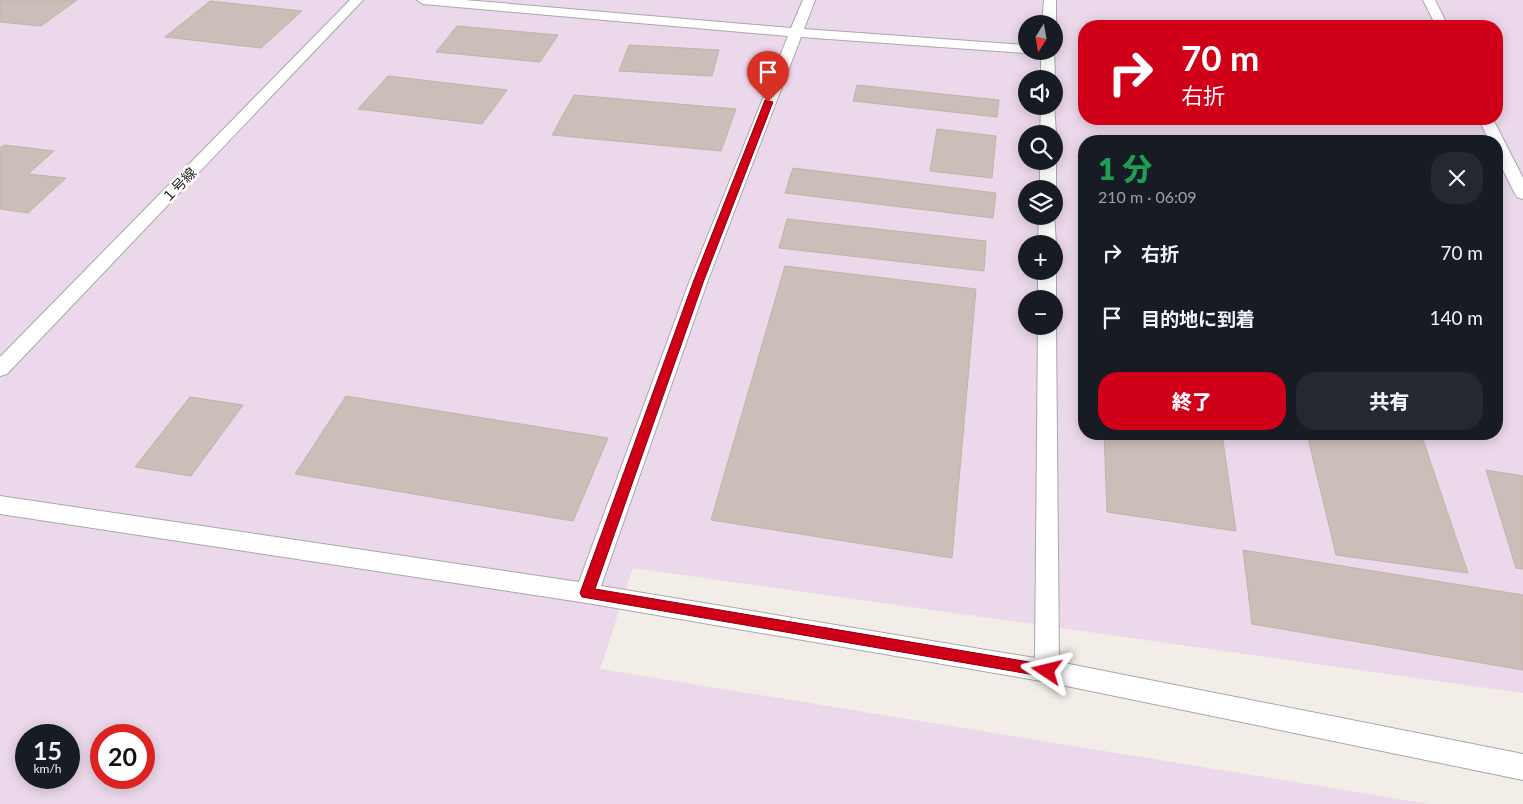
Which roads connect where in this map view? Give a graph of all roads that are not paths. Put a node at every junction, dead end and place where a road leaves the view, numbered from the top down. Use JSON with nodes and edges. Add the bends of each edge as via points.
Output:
{"nodes":[{"id":1,"x":357,"y":0,"type":"edge"},
{"id":2,"x":423,"y":0,"type":"edge"},
{"id":3,"x":809,"y":0,"type":"edge"},
{"id":4,"x":1050,"y":0,"type":"edge"},
{"id":5,"x":1429,"y":0,"type":"edge"},
{"id":6,"x":1049,"y":15,"type":"edge"},
{"id":7,"x":1439,"y":20,"type":"edge"},
{"id":8,"x":796,"y":31,"type":"junction"},
{"id":9,"x":1018,"y":48,"type":"edge"},
{"id":10,"x":1503,"y":153,"type":"edge"},
{"id":11,"x":1523,"y":194,"type":"edge"},
{"id":12,"x":1047,"y":335,"type":"edge"},
{"id":13,"x":0,"y":369,"type":"edge"},
{"id":14,"x":0,"y":505,"type":"edge"},
{"id":15,"x":587,"y":593,"type":"junction"},
{"id":16,"x":1047,"y":671,"type":"junction"},
{"id":17,"x":1523,"y":767,"type":"edge"}],
"edges":[{"from":1,"to":13,"type":"lane","name":"１号線"},
{"from":2,"to":8,"type":"lane"},
{"from":3,"to":8,"type":"lane"},
{"from":4,"to":6,"type":"lane"},
{"from":5,"to":7,"type":"lane"},
{"from":8,"to":9,"type":"lane"},
{"from":8,"to":15,"type":"lane","via":[[699,280]]},
{"from":10,"to":11,"type":"lane"},
{"from":12,"to":16,"type":"lane"},
{"from":14,"to":15,"type":"lane"},
{"from":15,"to":16,"type":"lane"},
{"from":16,"to":17,"type":"lane"}]}
